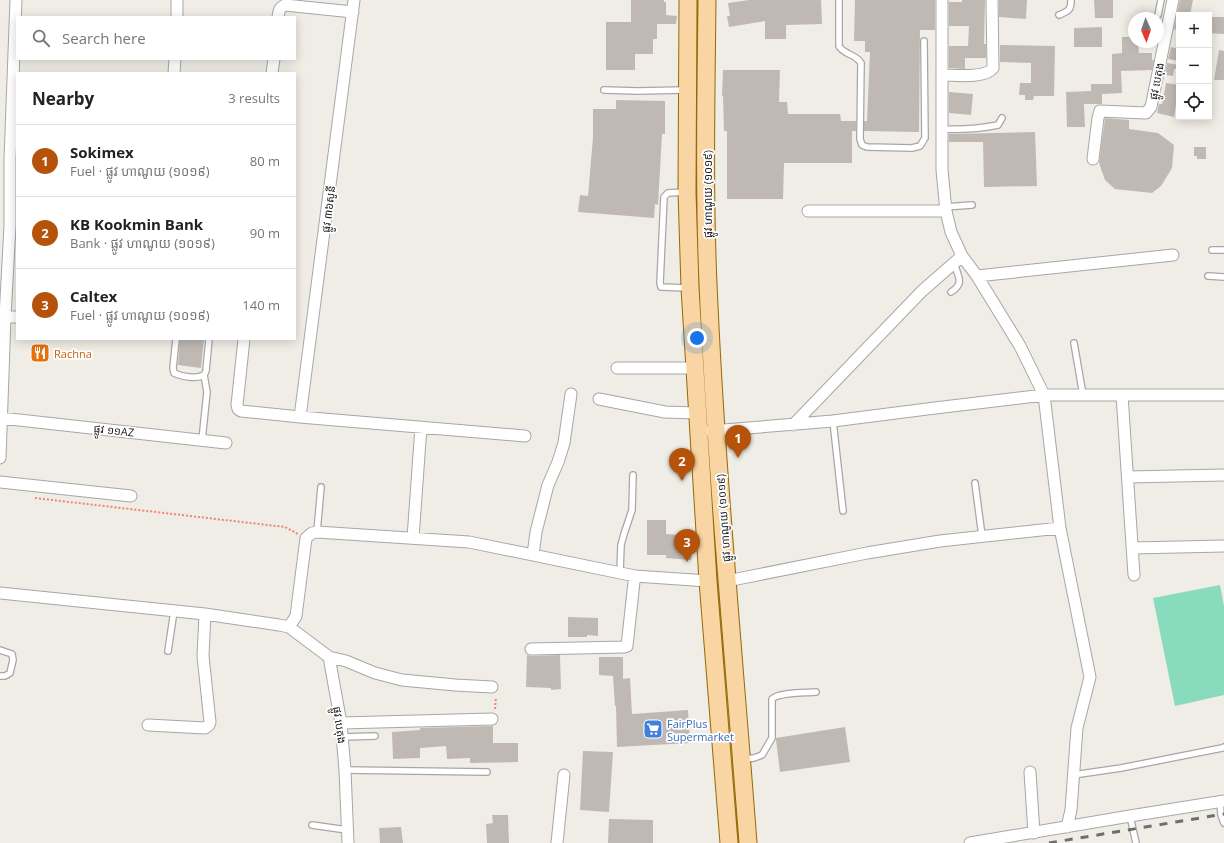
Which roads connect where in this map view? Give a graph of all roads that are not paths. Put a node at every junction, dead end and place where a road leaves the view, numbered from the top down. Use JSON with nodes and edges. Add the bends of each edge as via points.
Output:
{"nodes":[{"id":1,"x":16,"y":0,"type":"edge"},
{"id":2,"x":178,"y":0,"type":"edge"},
{"id":3,"x":354,"y":0,"type":"edge"},
{"id":4,"x":688,"y":0,"type":"edge"},
{"id":5,"x":706,"y":0,"type":"edge"},
{"id":6,"x":839,"y":0,"type":"edge"},
{"id":7,"x":942,"y":0,"type":"edge"},
{"id":8,"x":992,"y":0,"type":"edge"},
{"id":9,"x":1071,"y":0,"type":"edge"},
{"id":10,"x":1161,"y":0,"type":"edge"},
{"id":11,"x":1173,"y":0,"type":"edge"},
{"id":12,"x":280,"y":12,"type":"edge"},
{"id":13,"x":353,"y":12,"type":"junction"},
{"id":14,"x":1159,"y":12,"type":"edge"},
{"id":15,"x":1059,"y":15,"type":"dead end"},
{"id":16,"x":177,"y":16,"type":"edge"},
{"id":17,"x":924,"y":41,"type":"dead end"},
{"id":18,"x":175,"y":60,"type":"edge"},
{"id":19,"x":274,"y":60,"type":"edge"},
{"id":20,"x":174,"y":72,"type":"edge"},
{"id":21,"x":272,"y":72,"type":"edge"},
{"id":22,"x":942,"y":75,"type":"junction"},
{"id":23,"x":15,"y":85,"type":"edge"},
{"id":24,"x":604,"y":90,"type":"dead end"},
{"id":25,"x":688,"y":90,"type":"junction"},
{"id":26,"x":1002,"y":118,"type":"dead end"},
{"id":27,"x":942,"y":129,"type":"junction"},
{"id":28,"x":9,"y":159,"type":"edge"},
{"id":29,"x":1093,"y":159,"type":"dead end"},
{"id":30,"x":687,"y":192,"type":"junction"},
{"id":31,"x":972,"y":205,"type":"dead end"},
{"id":32,"x":945,"y":209,"type":"junction"},
{"id":33,"x":808,"y":211,"type":"dead end"},
{"id":34,"x":14,"y":226,"type":"edge"},
{"id":35,"x":1212,"y":250,"type":"dead end"},
{"id":36,"x":1224,"y":250,"type":"edge"},
{"id":37,"x":1173,"y":255,"type":"dead end"},
{"id":38,"x":958,"y":260,"type":"junction"},
{"id":39,"x":12,"y":272,"type":"edge"},
{"id":40,"x":977,"y":276,"type":"junction"},
{"id":41,"x":1208,"y":276,"type":"dead end"},
{"id":42,"x":1224,"y":277,"type":"edge"},
{"id":43,"x":690,"y":288,"type":"junction"},
{"id":44,"x":950,"y":292,"type":"dead end"},
{"id":45,"x":3,"y":294,"type":"edge"},
{"id":46,"x":5,"y":317,"type":"junction"},
{"id":47,"x":16,"y":317,"type":"edge"},
{"id":48,"x":176,"y":340,"type":"edge"},
{"id":49,"x":209,"y":340,"type":"edge"},
{"id":50,"x":244,"y":340,"type":"edge"},
{"id":51,"x":1074,"y":343,"type":"dead end"},
{"id":52,"x":617,"y":368,"type":"dead end"},
{"id":53,"x":694,"y":368,"type":"junction"},
{"id":54,"x":1,"y":372,"type":"edge"},
{"id":55,"x":204,"y":375,"type":"junction"},
{"id":56,"x":571,"y":394,"type":"dead end"},
{"id":57,"x":1044,"y":395,"type":"junction"},
{"id":58,"x":1122,"y":395,"type":"junction"},
{"id":59,"x":1224,"y":395,"type":"edge"},
{"id":60,"x":1083,"y":396,"type":"junction"},
{"id":61,"x":599,"y":399,"type":"dead end"},
{"id":62,"x":697,"y":413,"type":"junction"},
{"id":63,"x":1,"y":418,"type":"junction"},
{"id":64,"x":300,"y":418,"type":"junction"},
{"id":65,"x":833,"y":421,"type":"junction"},
{"id":66,"x":793,"y":425,"type":"junction"},
{"id":67,"x":421,"y":427,"type":"junction"},
{"id":68,"x":717,"y":431,"type":"junction"},
{"id":69,"x":698,"y":432,"type":"junction"},
{"id":70,"x":526,"y":436,"type":"dead end"},
{"id":71,"x":202,"y":440,"type":"junction"},
{"id":72,"x":226,"y":443,"type":"dead end"},
{"id":73,"x":0,"y":458,"type":"edge"},
{"id":74,"x":633,"y":475,"type":"dead end"},
{"id":75,"x":1224,"y":475,"type":"edge"},
{"id":76,"x":1128,"y":477,"type":"junction"},
{"id":77,"x":0,"y":482,"type":"edge"},
{"id":78,"x":975,"y":483,"type":"dead end"},
{"id":79,"x":321,"y":487,"type":"dead end"},
{"id":80,"x":131,"y":496,"type":"dead end"},
{"id":81,"x":843,"y":511,"type":"dead end"},
{"id":82,"x":1060,"y":528,"type":"junction"},
{"id":83,"x":317,"y":532,"type":"junction"},
{"id":84,"x":982,"y":536,"type":"junction"},
{"id":85,"x":413,"y":538,"type":"junction"},
{"id":86,"x":1224,"y":546,"type":"edge"},
{"id":87,"x":1133,"y":548,"type":"junction"},
{"id":88,"x":533,"y":555,"type":"junction"},
{"id":89,"x":620,"y":572,"type":"junction"},
{"id":90,"x":1134,"y":575,"type":"dead end"},
{"id":91,"x":635,"y":576,"type":"junction"},
{"id":92,"x":727,"y":580,"type":"junction"},
{"id":93,"x":708,"y":581,"type":"junction"},
{"id":94,"x":0,"y":593,"type":"edge"},
{"id":95,"x":174,"y":611,"type":"junction"},
{"id":96,"x":205,"y":614,"type":"junction"},
{"id":97,"x":289,"y":627,"type":"junction"},
{"id":98,"x":532,"y":649,"type":"dead end"},
{"id":99,"x":0,"y":650,"type":"edge"},
{"id":100,"x":168,"y":651,"type":"dead end"},
{"id":101,"x":329,"y":657,"type":"junction"},
{"id":102,"x":0,"y":676,"type":"edge"},
{"id":103,"x":492,"y":687,"type":"road end"},
{"id":104,"x":816,"y":692,"type":"dead end"},
{"id":105,"x":492,"y":719,"type":"road end"},
{"id":106,"x":341,"y":723,"type":"junction"},
{"id":107,"x":148,"y":725,"type":"dead end"},
{"id":108,"x":375,"y":736,"type":"dead end"},
{"id":109,"x":342,"y":737,"type":"junction"},
{"id":110,"x":1224,"y":747,"type":"edge"},
{"id":111,"x":742,"y":759,"type":"junction"},
{"id":112,"x":345,"y":770,"type":"junction"},
{"id":113,"x":487,"y":772,"type":"dead end"},
{"id":114,"x":1030,"y":772,"type":"dead end"},
{"id":115,"x":564,"y":775,"type":"dead end"},
{"id":116,"x":1073,"y":775,"type":"junction"},
{"id":117,"x":1222,"y":802,"type":"edge"},
{"id":118,"x":1130,"y":816,"type":"junction"},
{"id":119,"x":1224,"y":823,"type":"edge"},
{"id":120,"x":312,"y":825,"type":"dead end"},
{"id":121,"x":1067,"y":827,"type":"junction"},
{"id":122,"x":347,"y":830,"type":"junction"},
{"id":123,"x":1034,"y":833,"type":"junction"},
{"id":124,"x":1007,"y":840,"type":"edge"},
{"id":125,"x":348,"y":843,"type":"edge"},
{"id":126,"x":557,"y":843,"type":"edge"},
{"id":127,"x":729,"y":843,"type":"edge"},
{"id":128,"x":748,"y":843,"type":"edge"},
{"id":129,"x":970,"y":843,"type":"edge"},
{"id":130,"x":1136,"y":843,"type":"edge"}],
"edges":[{"from":1,"to":23,"type":"street"},
{"from":2,"to":16,"type":"street"},
{"from":3,"to":13,"type":"street","name":"ផ្លូវ ៣៦សូនី"},
{"from":4,"to":25,"type":"main road","name":"ផ្លូវ ហាណូយ (១០១៩)"},
{"from":5,"to":68,"type":"main road","name":"ផ្លូវ ហាណូយ (១០១៩)","via":[[706,220]]},
{"from":6,"to":17,"type":"lane","via":[[839,46],[841,50],[859,59],[860,63],[862,145],[912,148],[920,146],[924,138]]},
{"from":7,"to":22,"type":"street"},
{"from":8,"to":22,"type":"street","via":[[993,68],[987,74]]},
{"from":9,"to":15,"type":"lane","via":[[1069,11]]},
{"from":10,"to":14,"type":"lane"},
{"from":11,"to":29,"type":"street","name":"ផ្លូវ បេតុង","via":[[1151,108],[1146,114],[1100,111]]},
{"from":12,"to":13,"type":"street","via":[[285,5]]},
{"from":13,"to":64,"type":"street","name":"ផ្លូវ ៣៦សូនី"},
{"from":18,"to":20,"type":"street"},
{"from":19,"to":21,"type":"street"},
{"from":22,"to":27,"type":"street"},
{"from":23,"to":28,"type":"street"},
{"from":24,"to":25,"type":"lane"},
{"from":25,"to":30,"type":"main road","name":"ផ្លូវ ហាណូយ (១០១៩)"},
{"from":26,"to":27,"type":"lane","via":[[998,125],[980,129]]},
{"from":27,"to":32,"type":"street"},
{"from":28,"to":34,"type":"street"},
{"from":30,"to":43,"type":"main road","name":"ផ្លូវ ហាណូយ (១០១៩)"},
{"from":30,"to":43,"type":"lane","via":[[668,193],[664,197],[660,283],[662,288]]},
{"from":31,"to":32,"type":"lane"},
{"from":32,"to":33,"type":"street"},
{"from":32,"to":38,"type":"street"},
{"from":34,"to":39,"type":"street"},
{"from":35,"to":36,"type":"lane"},
{"from":37,"to":40,"type":"street"},
{"from":38,"to":40,"type":"street"},
{"from":38,"to":44,"type":"lane","via":[[960,283],[958,288]]},
{"from":38,"to":66,"type":"street","via":[[922,290]]},
{"from":39,"to":45,"type":"street"},
{"from":40,"to":57,"type":"street","via":[[1020,346]]},
{"from":41,"to":42,"type":"lane"},
{"from":43,"to":53,"type":"main road","name":"ផ្លូវ ហាណូយ (១០១៩)"},
{"from":45,"to":46,"type":"street"},
{"from":46,"to":47,"type":"street"},
{"from":46,"to":54,"type":"street"},
{"from":48,"to":55,"type":"lane","via":[[174,373],[200,378]]},
{"from":49,"to":55,"type":"lane"},
{"from":50,"to":64,"type":"street","via":[[238,409]]},
{"from":51,"to":60,"type":"lane"},
{"from":52,"to":53,"type":"street"},
{"from":53,"to":62,"type":"main road","name":"ផ្លូវ ហាណូយ (១០១៩)"},
{"from":54,"to":63,"type":"street"},
{"from":55,"to":71,"type":"lane","via":[[207,392]]},
{"from":56,"to":88,"type":"street","via":[[564,443],[548,485]]},
{"from":57,"to":60,"type":"street"},
{"from":57,"to":65,"type":"street"},
{"from":57,"to":82,"type":"street"},
{"from":58,"to":59,"type":"street"},
{"from":58,"to":60,"type":"street"},
{"from":58,"to":76,"type":"street"},
{"from":61,"to":62,"type":"street","via":[[666,412]]},
{"from":62,"to":69,"type":"main road","name":"ផ្លូវ ហាណូយ (១០១៩)"},
{"from":63,"to":71,"type":"street","name":"ផ្លូវ ១១AZ"},
{"from":63,"to":73,"type":"street"},
{"from":64,"to":67,"type":"street"},
{"from":65,"to":66,"type":"street"},
{"from":65,"to":81,"type":"lane"},
{"from":66,"to":68,"type":"street"},
{"from":67,"to":70,"type":"street"},
{"from":67,"to":85,"type":"street"},
{"from":68,"to":69,"type":"street"},
{"from":68,"to":92,"type":"main road","name":"ផ្លូវ ហាណូយ (១០១៩)"},
{"from":69,"to":93,"type":"main road","name":"ផ្លូវ ហាណូយ (១០១៩)"},
{"from":71,"to":72,"type":"street","name":"ផ្លូវ ១១AZ"},
{"from":74,"to":89,"type":"lane","via":[[632,510],[621,545]]},
{"from":75,"to":76,"type":"street"},
{"from":76,"to":87,"type":"street"},
{"from":77,"to":80,"type":"street"},
{"from":78,"to":84,"type":"lane"},
{"from":79,"to":83,"type":"lane"},
{"from":82,"to":84,"type":"street"},
{"from":82,"to":116,"type":"street","via":[[1090,677],[1077,728]]},
{"from":83,"to":85,"type":"street"},
{"from":83,"to":97,"type":"street","via":[[306,538],[296,616]]},
{"from":84,"to":92,"type":"street","via":[[940,540]]},
{"from":85,"to":88,"type":"street","via":[[469,542]]},
{"from":86,"to":87,"type":"street"},
{"from":87,"to":90,"type":"street"},
{"from":88,"to":89,"type":"street"},
{"from":89,"to":91,"type":"street"},
{"from":91,"to":93,"type":"street"},
{"from":91,"to":98,"type":"street","via":[[626,646]]},
{"from":92,"to":111,"type":"main road","name":"ផ្លូវ ហាណូយ (១០១៩)"},
{"from":93,"to":127,"type":"main road","name":"ផ្លូវ ហាណូយ (១០១៩)"},
{"from":94,"to":95,"type":"street"},
{"from":95,"to":96,"type":"street"},
{"from":95,"to":100,"type":"lane"},
{"from":96,"to":97,"type":"street"},
{"from":96,"to":107,"type":"street","via":[[203,656],[209,725],[205,728]]},
{"from":97,"to":101,"type":"street"},
{"from":99,"to":102,"type":"lane","via":[[12,654],[13,660],[10,673]]},
{"from":101,"to":103,"type":"street","via":[[402,680]]},
{"from":101,"to":106,"type":"street","name":"ផ្លូវ បេតុង"},
{"from":104,"to":111,"type":"lane","via":[[773,698],[772,738],[762,755]]},
{"from":105,"to":106,"type":"street"},
{"from":106,"to":109,"type":"street","name":"ផ្លូវ បេតុង"},
{"from":108,"to":109,"type":"lane"},
{"from":109,"to":112,"type":"street","name":"ផ្លូវ បេតុង"},
{"from":110,"to":116,"type":"lane"},
{"from":111,"to":128,"type":"main road","name":"ផ្លូវ ហាណូយ (១០១៩)"},
{"from":112,"to":113,"type":"lane"},
{"from":112,"to":122,"type":"street","name":"ផ្លូវ បេតុង"},
{"from":114,"to":123,"type":"street"},
{"from":115,"to":126,"type":"street"},
{"from":116,"to":121,"type":"street","via":[[1071,810]]},
{"from":117,"to":118,"type":"street"},
{"from":117,"to":119,"type":"lane"},
{"from":118,"to":121,"type":"street"},
{"from":118,"to":130,"type":"lane"},
{"from":120,"to":122,"type":"lane"},
{"from":121,"to":123,"type":"street"},
{"from":122,"to":125,"type":"street","name":"ផ្លូវ បេតុង"},
{"from":123,"to":124,"type":"street"},
{"from":124,"to":129,"type":"street"}]}
